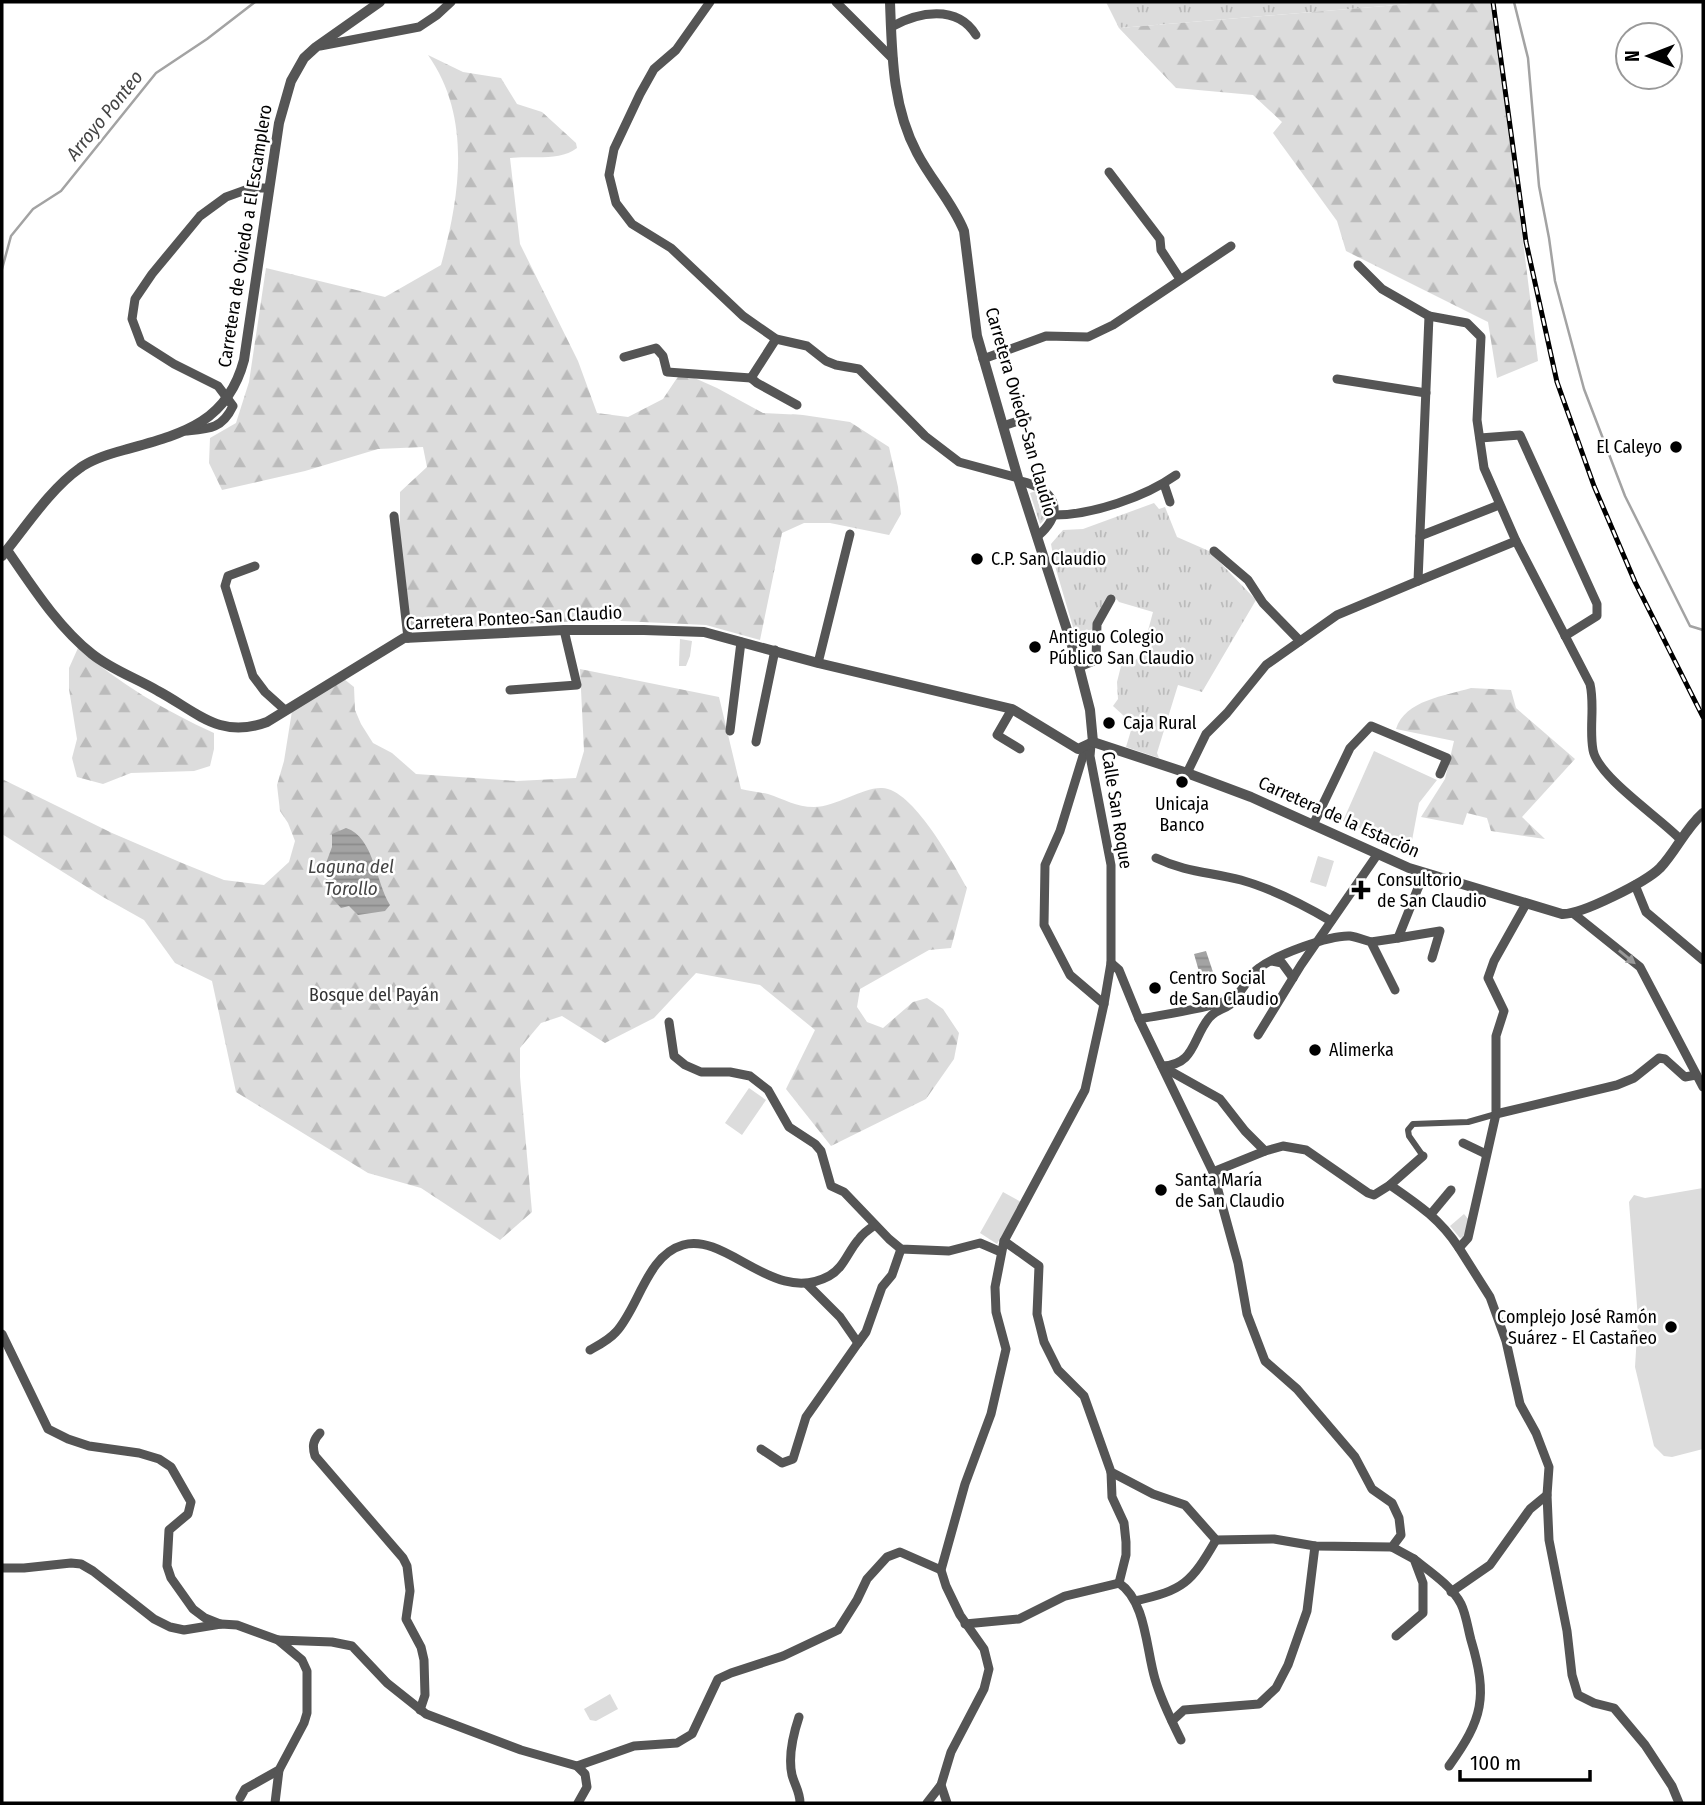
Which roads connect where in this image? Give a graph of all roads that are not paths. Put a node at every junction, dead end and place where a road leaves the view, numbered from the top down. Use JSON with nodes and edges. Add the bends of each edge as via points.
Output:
{"nodes":[{"id":1,"x":380,"y":2,"type":"edge"},
{"id":2,"x":451,"y":2,"type":"edge"},
{"id":3,"x":710,"y":2,"type":"edge"},
{"id":4,"x":836,"y":2,"type":"edge"},
{"id":5,"x":890,"y":2,"type":"edge"},
{"id":6,"x":891,"y":27,"type":"junction"},
{"id":7,"x":976,"y":35,"type":"dead end"},
{"id":8,"x":316,"y":47,"type":"junction"},
{"id":9,"x":892,"y":59,"type":"junction"},
{"id":10,"x":1109,"y":172,"type":"dead end"},
{"id":11,"x":268,"y":188,"type":"junction"},
{"id":12,"x":1231,"y":246,"type":"dead end"},
{"id":13,"x":1358,"y":265,"type":"dead end"},
{"id":14,"x":1181,"y":279,"type":"junction"},
{"id":15,"x":1429,"y":316,"type":"junction"},
{"id":16,"x":776,"y":339,"type":"junction"},
{"id":17,"x":624,"y":357,"type":"dead end"},
{"id":18,"x":983,"y":359,"type":"junction"},
{"id":19,"x":751,"y":378,"type":"junction"},
{"id":20,"x":1337,"y":379,"type":"dead end"},
{"id":21,"x":1426,"y":393,"type":"junction"},
{"id":22,"x":227,"y":399,"type":"junction"},
{"id":23,"x":797,"y":405,"type":"dead end"},
{"id":24,"x":1027,"y":418,"type":"dead end"},
{"id":25,"x":1003,"y":426,"type":"junction"},
{"id":26,"x":1479,"y":438,"type":"junction"},
{"id":27,"x":1176,"y":475,"type":"dead end"},
{"id":28,"x":1019,"y":480,"type":"junction"},
{"id":29,"x":1164,"y":484,"type":"junction"},
{"id":30,"x":1170,"y":502,"type":"dead end"},
{"id":31,"x":1499,"y":505,"type":"junction"},
{"id":32,"x":1054,"y":515,"type":"junction"},
{"id":33,"x":394,"y":516,"type":"dead end"},
{"id":34,"x":850,"y":534,"type":"dead end"},
{"id":35,"x":1038,"y":536,"type":"junction"},
{"id":36,"x":1420,"y":537,"type":"junction"},
{"id":37,"x":1516,"y":541,"type":"junction"},
{"id":38,"x":1213,"y":551,"type":"dead end"},
{"id":39,"x":4,"y":553,"type":"edge"},
{"id":40,"x":255,"y":566,"type":"dead end"},
{"id":41,"x":1418,"y":581,"type":"junction"},
{"id":42,"x":1111,"y":598,"type":"dead end"},
{"id":43,"x":564,"y":630,"type":"junction"},
{"id":44,"x":1565,"y":636,"type":"junction"},
{"id":45,"x":408,"y":638,"type":"junction"},
{"id":46,"x":1300,"y":641,"type":"junction"},
{"id":47,"x":741,"y":642,"type":"junction"},
{"id":48,"x":775,"y":650,"type":"junction"},
{"id":49,"x":818,"y":663,"type":"junction"},
{"id":50,"x":1079,"y":667,"type":"junction"},
{"id":51,"x":510,"y":690,"type":"dead end"},
{"id":52,"x":1012,"y":709,"type":"junction"},
{"id":53,"x":285,"y":710,"type":"junction"},
{"id":54,"x":730,"y":731,"type":"dead end"},
{"id":55,"x":756,"y":741,"type":"dead end"},
{"id":56,"x":1092,"y":743,"type":"junction"},
{"id":57,"x":1020,"y":749,"type":"dead end"},
{"id":58,"x":1187,"y":773,"type":"junction"},
{"id":59,"x":1440,"y":774,"type":"dead end"},
{"id":60,"x":1703,"y":813,"type":"edge"},
{"id":61,"x":1314,"y":825,"type":"junction"},
{"id":62,"x":1681,"y":839,"type":"junction"},
{"id":63,"x":1377,"y":855,"type":"junction"},
{"id":64,"x":1156,"y":858,"type":"dead end"},
{"id":65,"x":1424,"y":873,"type":"junction"},
{"id":66,"x":1635,"y":884,"type":"junction"},
{"id":67,"x":1526,"y":904,"type":"junction"},
{"id":68,"x":1574,"y":914,"type":"junction"},
{"id":69,"x":1331,"y":920,"type":"junction"},
{"id":70,"x":1398,"y":938,"type":"junction"},
{"id":71,"x":1371,"y":942,"type":"junction"},
{"id":72,"x":1317,"y":944,"type":"junction"},
{"id":73,"x":1293,"y":951,"type":"junction"},
{"id":74,"x":1432,"y":958,"type":"dead end"},
{"id":75,"x":1703,"y":960,"type":"edge"},
{"id":76,"x":1272,"y":961,"type":"junction"},
{"id":77,"x":1111,"y":963,"type":"junction"},
{"id":78,"x":1300,"y":965,"type":"junction"},
{"id":79,"x":1293,"y":978,"type":"junction"},
{"id":80,"x":1395,"y":990,"type":"dead end"},
{"id":81,"x":1242,"y":991,"type":"junction"},
{"id":82,"x":1104,"y":1004,"type":"junction"},
{"id":83,"x":1139,"y":1019,"type":"junction"},
{"id":84,"x":669,"y":1022,"type":"dead end"},
{"id":85,"x":1258,"y":1035,"type":"dead end"},
{"id":86,"x":1162,"y":1066,"type":"junction"},
{"id":87,"x":1696,"y":1075,"type":"junction"},
{"id":88,"x":1703,"y":1087,"type":"edge"},
{"id":89,"x":1496,"y":1114,"type":"junction"},
{"id":90,"x":1462,"y":1143,"type":"dead end"},
{"id":91,"x":1265,"y":1151,"type":"junction"},
{"id":92,"x":1486,"y":1154,"type":"junction"},
{"id":93,"x":1423,"y":1156,"type":"joint"},
{"id":94,"x":1213,"y":1172,"type":"junction"},
{"id":95,"x":1390,"y":1185,"type":"junction"},
{"id":96,"x":1451,"y":1190,"type":"dead end"},
{"id":97,"x":1431,"y":1213,"type":"junction"},
{"id":98,"x":875,"y":1225,"type":"junction"},
{"id":99,"x":1004,"y":1241,"type":"junction"},
{"id":100,"x":1459,"y":1248,"type":"junction"},
{"id":101,"x":901,"y":1249,"type":"junction"},
{"id":102,"x":1001,"y":1252,"type":"junction"},
{"id":103,"x":807,"y":1284,"type":"junction"},
{"id":104,"x":2,"y":1334,"type":"edge"},
{"id":105,"x":858,"y":1343,"type":"junction"},
{"id":106,"x":590,"y":1350,"type":"dead end"},
{"id":107,"x":320,"y":1433,"type":"dead end"},
{"id":108,"x":761,"y":1448,"type":"dead end"},
{"id":109,"x":1111,"y":1472,"type":"junction"},
{"id":110,"x":1547,"y":1495,"type":"junction"},
{"id":111,"x":1216,"y":1540,"type":"junction"},
{"id":112,"x":1315,"y":1546,"type":"junction"},
{"id":113,"x":1392,"y":1546,"type":"junction"},
{"id":114,"x":1414,"y":1559,"type":"junction"},
{"id":115,"x":2,"y":1567,"type":"edge"},
{"id":116,"x":942,"y":1570,"type":"junction"},
{"id":117,"x":1119,"y":1583,"type":"junction"},
{"id":118,"x":1451,"y":1592,"type":"junction"},
{"id":119,"x":1135,"y":1601,"type":"junction"},
{"id":120,"x":221,"y":1624,"type":"junction"},
{"id":121,"x":965,"y":1624,"type":"junction"},
{"id":122,"x":1396,"y":1636,"type":"dead end"},
{"id":123,"x":278,"y":1640,"type":"junction"},
{"id":124,"x":421,"y":1710,"type":"junction"},
{"id":125,"x":799,"y":1717,"type":"dead end"},
{"id":126,"x":1172,"y":1721,"type":"junction"},
{"id":127,"x":1181,"y":1740,"type":"dead end"},
{"id":128,"x":577,"y":1766,"type":"junction"},
{"id":129,"x":1449,"y":1766,"type":"dead end"},
{"id":130,"x":279,"y":1770,"type":"junction"},
{"id":131,"x":941,"y":1785,"type":"junction"},
{"id":132,"x":240,"y":1798,"type":"dead end"},
{"id":133,"x":275,"y":1803,"type":"edge"},
{"id":134,"x":578,"y":1803,"type":"edge"},
{"id":135,"x":800,"y":1803,"type":"edge"},
{"id":136,"x":927,"y":1803,"type":"edge"},
{"id":137,"x":947,"y":1803,"type":"edge"},
{"id":138,"x":1679,"y":1803,"type":"edge"}],
"edges":[{"from":1,"to":8,"type":"street","name":"Carretera de Oviedo a El Escamplero"},
{"from":2,"to":8,"type":"street","via":[[419,27]]},
{"from":3,"to":16,"type":"street","via":[[676,50],[654,69],[614,149],[609,175],[616,203],[632,224],[671,248],[743,316]]},
{"from":4,"to":9,"type":"street"},
{"from":5,"to":6,"type":"street","name":"Carretera Oviedo-San Claudio"},
{"from":6,"to":7,"type":"street","via":[[908,18],[946,14],[964,20]]},
{"from":6,"to":9,"type":"street","name":"Carretera Oviedo-San Claudio"},
{"from":8,"to":11,"type":"street","name":"Carretera de Oviedo a El Escamplero","via":[[291,81]]},
{"from":9,"to":18,"type":"street","name":"Carretera Oviedo-San Claudio","via":[[905,127],[964,231]]},
{"from":10,"to":14,"type":"street","via":[[1160,239],[1161,250]]},
{"from":11,"to":22,"type":"street","name":"Carretera de Oviedo a El Escamplero","via":[[244,360]]},
{"from":11,"to":22,"type":"street","via":[[251,188],[226,197],[200,216],[135,299],[132,319],[141,343],[218,386]]},
{"from":12,"to":14,"type":"street"},
{"from":13,"to":15,"type":"street","via":[[1382,289]]},
{"from":14,"to":18,"type":"street","via":[[1088,337],[1046,336]]},
{"from":15,"to":21,"type":"street"},
{"from":15,"to":26,"type":"street","via":[[1467,323],[1481,337]]},
{"from":16,"to":19,"type":"street"},
{"from":16,"to":28,"type":"street","via":[[807,346],[836,365],[859,369],[925,436],[958,461]]},
{"from":17,"to":19,"type":"street","via":[[656,348],[667,372]]},
{"from":18,"to":25,"type":"street","name":"Carretera Oviedo-San Claudio"},
{"from":19,"to":23,"type":"street"},
{"from":20,"to":21,"type":"street"},
{"from":21,"to":36,"type":"street"},
{"from":22,"to":39,"type":"street","name":"Carretera de Oviedo a El Escamplero","via":[[205,421],[185,432],[81,467],[61,484]]},
{"from":24,"to":25,"type":"street"},
{"from":25,"to":28,"type":"street","name":"Carretera Oviedo-San Claudio"},
{"from":26,"to":31,"type":"street","via":[[1484,468]]},
{"from":26,"to":44,"type":"street","via":[[1520,435],[1597,604],[1597,616]]},
{"from":27,"to":29,"type":"street"},
{"from":28,"to":32,"type":"street","via":[[1047,492]]},
{"from":28,"to":35,"type":"street","name":"Carretera Oviedo-San Claudio"},
{"from":29,"to":30,"type":"street"},
{"from":29,"to":32,"type":"street","via":[[1085,513]]},
{"from":31,"to":36,"type":"street"},
{"from":31,"to":37,"type":"street"},
{"from":32,"to":35,"type":"street"},
{"from":33,"to":45,"type":"street"},
{"from":34,"to":49,"type":"street"},
{"from":35,"to":50,"type":"street","name":"Carretera Oviedo-San Claudio"},
{"from":36,"to":41,"type":"street"},
{"from":37,"to":41,"type":"street"},
{"from":37,"to":44,"type":"street"},
{"from":38,"to":46,"type":"street","via":[[1248,580],[1263,603]]},
{"from":39,"to":53,"type":"street","name":"Carretera Ponteo-San Claudio","via":[[92,654],[203,720],[250,729]]},
{"from":40,"to":53,"type":"street","via":[[229,576],[225,586],[253,676]]},
{"from":41,"to":46,"type":"street","via":[[1337,615]]},
{"from":42,"to":50,"type":"street","via":[[1097,624],[1096,660]]},
{"from":43,"to":45,"type":"street","name":"Carretera Ponteo-San Claudio"},
{"from":43,"to":47,"type":"street","name":"Carretera Ponteo-San Claudio","via":[[704,632]]},
{"from":43,"to":51,"type":"street","via":[[577,685]]},
{"from":44,"to":62,"type":"street","via":[[1590,684],[1592,747],[1597,761]]},
{"from":45,"to":53,"type":"street","name":"Carretera Ponteo-San Claudio"},
{"from":46,"to":58,"type":"street","via":[[1266,665],[1206,734]]},
{"from":47,"to":48,"type":"street","name":"Carretera Ponteo-San Claudio"},
{"from":47,"to":54,"type":"street"},
{"from":48,"to":49,"type":"street","name":"Carretera Ponteo-San Claudio"},
{"from":48,"to":55,"type":"street"},
{"from":49,"to":52,"type":"street","name":"Carretera Ponteo-San Claudio"},
{"from":50,"to":56,"type":"street","name":"Carretera Oviedo-San Claudio","via":[[1090,710]]},
{"from":52,"to":56,"type":"street","name":"Carretera Ponteo-San Claudio","via":[[1078,749]]},
{"from":52,"to":57,"type":"street","via":[[997,735]]},
{"from":56,"to":58,"type":"street","name":"Carretera de la Estación"},
{"from":56,"to":77,"type":"street","name":"Calle San Roque","via":[[1090,756],[1111,865]]},
{"from":56,"to":82,"type":"street","via":[[1083,756],[1045,864],[1044,925],[1070,975]]},
{"from":58,"to":61,"type":"street","name":"Carretera de la Estación"},
{"from":59,"to":61,"type":"street","via":[[1447,758],[1371,726],[1350,748]]},
{"from":60,"to":62,"type":"street"},
{"from":61,"to":63,"type":"street","name":"Carretera de la Estación"},
{"from":62,"to":66,"type":"street","via":[[1659,869]]},
{"from":63,"to":65,"type":"street","name":"Carretera de la Estación"},
{"from":63,"to":69,"type":"street"},
{"from":64,"to":69,"type":"street","via":[[1177,868],[1240,880],[1281,894]]},
{"from":65,"to":67,"type":"street","name":"Carretera de la Estación"},
{"from":65,"to":70,"type":"street"},
{"from":66,"to":68,"type":"street"},
{"from":66,"to":75,"type":"street","via":[[1646,912]]},
{"from":67,"to":68,"type":"street","name":"Carretera de la Estación"},
{"from":67,"to":89,"type":"street","via":[[1489,978],[1504,1011],[1496,1036]]},
{"from":68,"to":87,"type":"street","one_way":true,"via":[[1640,967]]},
{"from":69,"to":72,"type":"street"},
{"from":70,"to":71,"type":"street"},
{"from":70,"to":74,"type":"street","via":[[1440,931]]},
{"from":71,"to":72,"type":"street","via":[[1351,936]]},
{"from":71,"to":80,"type":"street"},
{"from":72,"to":73,"type":"street"},
{"from":72,"to":78,"type":"street"},
{"from":73,"to":76,"type":"street"},
{"from":73,"to":78,"type":"street"},
{"from":76,"to":78,"type":"street","via":[[1290,959]]},
{"from":76,"to":79,"type":"street","via":[[1282,963]]},
{"from":76,"to":81,"type":"street","via":[[1255,970]]},
{"from":77,"to":82,"type":"street","name":"Calle San Roque"},
{"from":77,"to":83,"type":"street","via":[[1119,970]]},
{"from":78,"to":79,"type":"street"},
{"from":79,"to":85,"type":"street"},
{"from":81,"to":83,"type":"street","via":[[1228,1000]]},
{"from":81,"to":86,"type":"street","via":[[1231,1007],[1209,1018],[1187,1058]]},
{"from":82,"to":99,"type":"street","name":"Calle San Roque","via":[[1085,1090]]},
{"from":83,"to":86,"type":"street"},
{"from":84,"to":98,"type":"street","via":[[674,1056],[685,1065],[701,1072],[750,1076],[768,1090],[789,1127],[821,1151],[831,1185],[844,1192]]},
{"from":86,"to":91,"type":"street","via":[[1220,1099]]},
{"from":86,"to":94,"type":"street"},
{"from":87,"to":88,"type":"street"},
{"from":87,"to":89,"type":"street","via":[[1685,1077],[1659,1058],[1617,1085]]},
{"from":89,"to":92,"type":"street"},
{"from":89,"to":93,"type":"street","via":[[1468,1122],[1413,1124],[1409,1136]]},
{"from":90,"to":92,"type":"street"},
{"from":91,"to":94,"type":"street"},
{"from":91,"to":95,"type":"street","via":[[1283,1146],[1306,1150],[1374,1195]]},
{"from":92,"to":100,"type":"street","via":[[1468,1238]]},
{"from":93,"to":95,"type":"street"},
{"from":94,"to":113,"type":"street","via":[[1247,1314],[1265,1361],[1297,1389],[1355,1457],[1373,1489],[1392,1503],[1401,1535]]},
{"from":95,"to":97,"type":"street"},
{"from":96,"to":97,"type":"street"},
{"from":97,"to":100,"type":"street"},
{"from":98,"to":101,"type":"street"},
{"from":98,"to":103,"type":"street","via":[[859,1238],[838,1270]]},
{"from":99,"to":102,"type":"street","name":"Calle San Roque"},
{"from":99,"to":109,"type":"street","via":[[1039,1266],[1037,1314],[1044,1342],[1058,1370],[1084,1396]]},
{"from":100,"to":110,"type":"street","via":[[1490,1297],[1506,1340],[1520,1404],[1549,1467]]},
{"from":101,"to":102,"type":"street","via":[[948,1251],[980,1243]]},
{"from":101,"to":105,"type":"street"},
{"from":102,"to":116,"type":"street","name":"Calle San Roque","via":[[996,1312],[1006,1349]]},
{"from":103,"to":105,"type":"street","via":[[848,1326]]},
{"from":103,"to":106,"type":"street","via":[[761,1273],[711,1246],[682,1245],[656,1266],[615,1334]]},
{"from":104,"to":120,"type":"street","via":[[48,1429],[89,1446],[139,1452],[172,1467],[191,1502],[187,1514],[169,1530],[167,1566],[193,1609]]},
{"from":105,"to":108,"type":"street","via":[[806,1417],[793,1459],[782,1463]]},
{"from":107,"to":124,"type":"street","via":[[312,1448],[315,1456],[407,1566],[407,1619],[421,1647],[425,1678]]},
{"from":109,"to":111,"type":"street","via":[[1185,1505]]},
{"from":109,"to":117,"type":"street","via":[[1112,1497],[1124,1522],[1126,1542]]},
{"from":110,"to":118,"type":"street","via":[[1530,1509],[1490,1565]]},
{"from":110,"to":138,"type":"street","via":[[1549,1540],[1578,1695],[1614,1708],[1645,1745]]},
{"from":111,"to":112,"type":"street","via":[[1274,1539]]},
{"from":111,"to":119,"type":"street","via":[[1196,1573],[1180,1587]]},
{"from":112,"to":113,"type":"street"},
{"from":112,"to":126,"type":"street","via":[[1307,1611],[1276,1688],[1259,1704],[1184,1710]]},
{"from":113,"to":114,"type":"street"},
{"from":114,"to":118,"type":"street"},
{"from":114,"to":122,"type":"street","via":[[1423,1583],[1423,1613]]},
{"from":115,"to":120,"type":"street","via":[[81,1564],[170,1627],[184,1630]]},
{"from":116,"to":121,"type":"street"},
{"from":116,"to":128,"type":"street","via":[[900,1552],[887,1557],[867,1579],[838,1630],[718,1679],[692,1734],[677,1744],[634,1746]]},
{"from":117,"to":119,"type":"street"},
{"from":117,"to":121,"type":"street","via":[[1065,1596],[1019,1619]]},
{"from":118,"to":129,"type":"street","via":[[1460,1602],[1479,1668],[1481,1703],[1469,1739]]},
{"from":119,"to":126,"type":"street","via":[[1154,1676]]},
{"from":120,"to":123,"type":"street","via":[[249,1628]]},
{"from":121,"to":131,"type":"street","via":[[984,1649],[989,1669]]},
{"from":123,"to":124,"type":"street","via":[[352,1646]]},
{"from":123,"to":130,"type":"street","via":[[302,1660],[307,1671],[307,1713]]},
{"from":124,"to":128,"type":"street","via":[[452,1725]]},
{"from":125,"to":135,"type":"street","via":[[791,1758]]},
{"from":126,"to":127,"type":"street"},
{"from":128,"to":134,"type":"street","via":[[585,1774],[587,1787]]},
{"from":130,"to":132,"type":"street","via":[[246,1789]]},
{"from":130,"to":133,"type":"street"},
{"from":131,"to":136,"type":"street"},
{"from":131,"to":137,"type":"street"}]}
